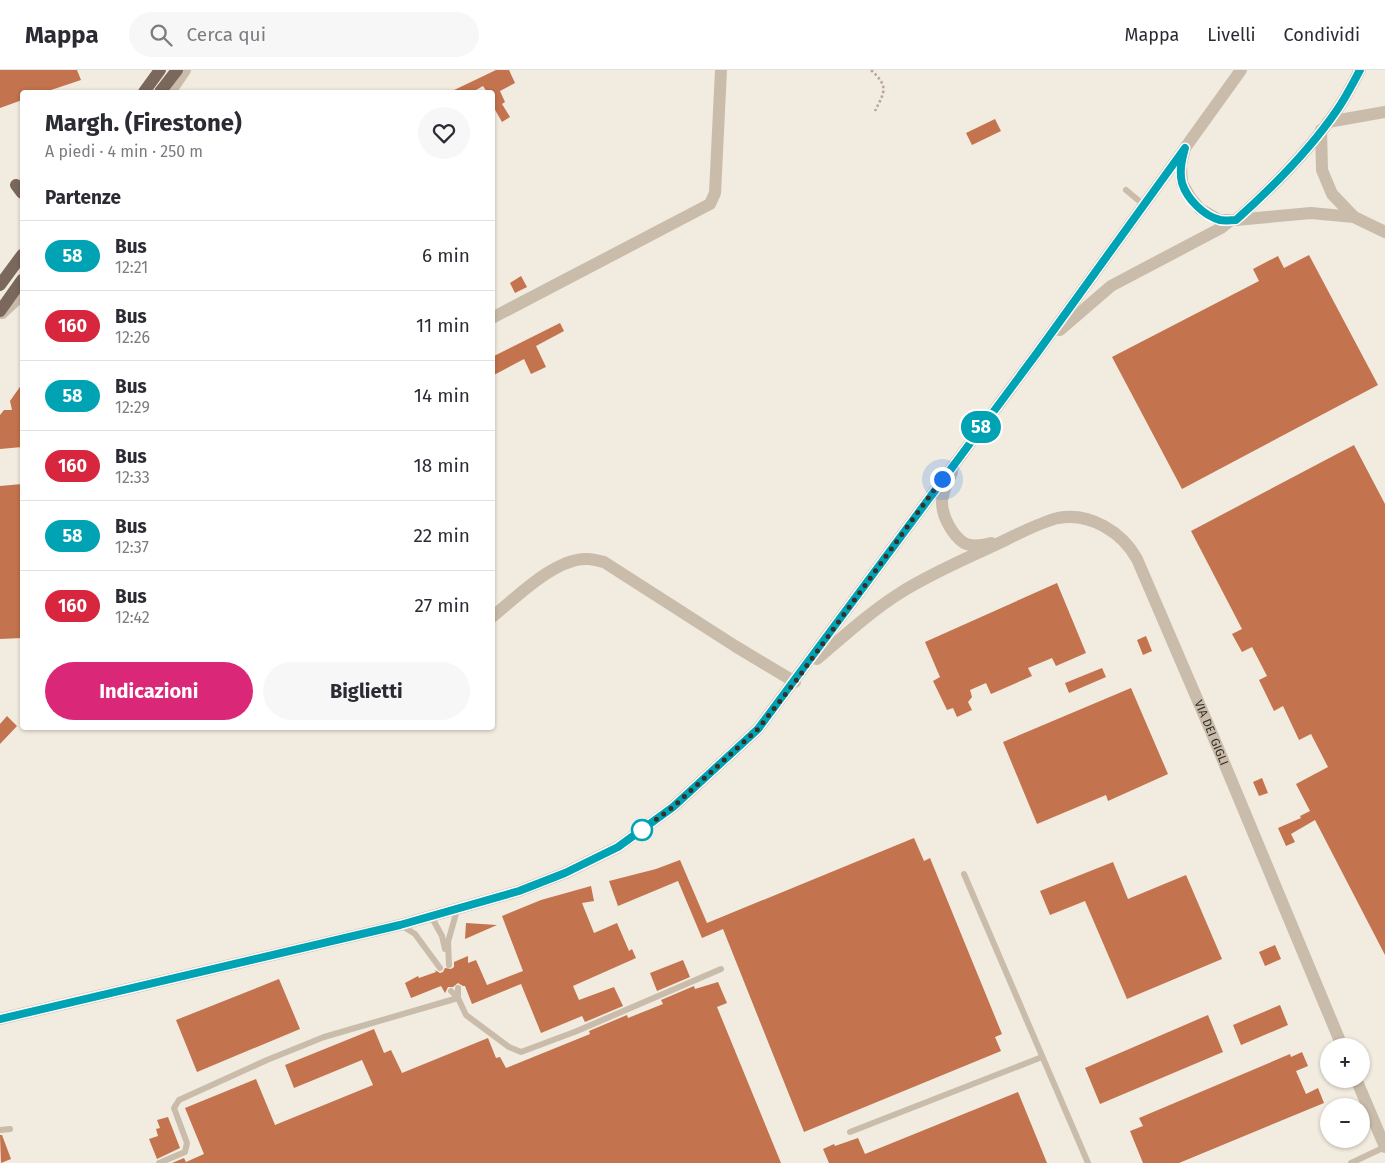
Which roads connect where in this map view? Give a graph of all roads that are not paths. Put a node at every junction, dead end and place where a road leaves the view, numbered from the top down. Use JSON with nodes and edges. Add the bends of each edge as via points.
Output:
{"nodes":[{"id":1,"x":160,"y":70,"type":"edge"},
{"id":2,"x":177,"y":70,"type":"edge"},
{"id":3,"x":185,"y":70,"type":"edge"},
{"id":4,"x":721,"y":70,"type":"edge"},
{"id":5,"x":1241,"y":70,"type":"edge"},
{"id":6,"x":1360,"y":70,"type":"edge"},
{"id":7,"x":145,"y":90,"type":"edge"},
{"id":8,"x":162,"y":90,"type":"edge"},
{"id":9,"x":171,"y":90,"type":"edge"},
{"id":10,"x":1385,"y":112,"type":"edge"},
{"id":11,"x":1325,"y":126,"type":"junction"},
{"id":12,"x":1185,"y":148,"type":"junction"},
{"id":13,"x":1126,"y":190,"type":"dead end"},
{"id":14,"x":1144,"y":205,"type":"junction"},
{"id":15,"x":1354,"y":217,"type":"junction"},
{"id":16,"x":1233,"y":220,"type":"junction"},
{"id":17,"x":1385,"y":232,"type":"edge"},
{"id":18,"x":20,"y":258,"type":"edge"},
{"id":19,"x":20,"y":283,"type":"edge"},
{"id":20,"x":0,"y":285,"type":"edge"},
{"id":21,"x":20,"y":294,"type":"edge"},
{"id":22,"x":0,"y":311,"type":"edge"},
{"id":23,"x":0,"y":315,"type":"edge"},
{"id":24,"x":495,"y":316,"type":"edge"},
{"id":25,"x":1037,"y":353,"type":"junction"},
{"id":26,"x":954,"y":464,"type":"junction"},
{"id":27,"x":1006,"y":540,"type":"junction"},
{"id":28,"x":495,"y":615,"type":"edge"},
{"id":29,"x":803,"y":670,"type":"junction"},
{"id":30,"x":795,"y":682,"type":"junction"},
{"id":31,"x":964,"y":874,"type":"dead end"},
{"id":32,"x":457,"y":909,"type":"junction"},
{"id":33,"x":431,"y":916,"type":"junction"},
{"id":34,"x":400,"y":925,"type":"junction"},
{"id":35,"x":440,"y":968,"type":"dead end"},
{"id":36,"x":721,"y":969,"type":"dead end"},
{"id":37,"x":458,"y":988,"type":"dead end"},
{"id":38,"x":450,"y":991,"type":"dead end"},
{"id":39,"x":458,"y":998,"type":"junction"},
{"id":40,"x":0,"y":1019,"type":"edge"},
{"id":41,"x":1339,"y":1038,"type":"edge"},
{"id":42,"x":1042,"y":1057,"type":"junction"},
{"id":43,"x":1360,"y":1088,"type":"edge"},
{"id":44,"x":10,"y":1129,"type":"dead end"},
{"id":45,"x":0,"y":1130,"type":"edge"},
{"id":46,"x":850,"y":1132,"type":"dead end"},
{"id":47,"x":1385,"y":1147,"type":"edge"},
{"id":48,"x":159,"y":1163,"type":"edge"},
{"id":49,"x":1088,"y":1163,"type":"edge"},
{"id":50,"x":1351,"y":1163,"type":"edge"}],
"edges":[{"from":1,"to":7,"type":"main road"},
{"from":2,"to":8,"type":"main road"},
{"from":3,"to":9,"type":"street"},
{"from":4,"to":24,"type":"street","via":[[715,193],[710,204]]},
{"from":5,"to":12,"type":"street"},
{"from":6,"to":11,"type":"street"},
{"from":10,"to":11,"type":"street"},
{"from":11,"to":15,"type":"street","via":[[1322,170],[1332,194]]},
{"from":11,"to":16,"type":"street","via":[[1290,168]]},
{"from":12,"to":14,"type":"street"},
{"from":12,"to":16,"type":"street","via":[[1181,165],[1182,183],[1190,197],[1200,210],[1219,220]]},
{"from":13,"to":14,"type":"lane"},
{"from":14,"to":25,"type":"street"},
{"from":15,"to":16,"type":"street","via":[[1311,212]]},
{"from":15,"to":17,"type":"street"},
{"from":16,"to":25,"type":"street","via":[[1111,286],[1063,326]]},
{"from":18,"to":20,"type":"main road"},
{"from":19,"to":22,"type":"main road"},
{"from":21,"to":23,"type":"street"},
{"from":25,"to":26,"type":"street"},
{"from":26,"to":27,"type":"street","name":"VIA DEI GIGLI","via":[[942,500],[949,525],[965,544],[981,546]]},
{"from":26,"to":29,"type":"street"},
{"from":27,"to":29,"type":"street","name":"VIA DEI GIGLI","via":[[901,592],[873,611]]},
{"from":27,"to":41,"type":"street","name":"VIA DEI GIGLI","via":[[1058,518],[1072,518],[1091,520],[1106,527],[1132,549]]},
{"from":28,"to":30,"type":"street","via":[[557,567],[575,560],[604,562]]},
{"from":29,"to":30,"type":"street"},
{"from":30,"to":32,"type":"street","via":[[758,729],[673,807],[618,847],[519,891]]},
{"from":31,"to":42,"type":"lane"},
{"from":32,"to":33,"type":"street"},
{"from":32,"to":33,"type":"lane","via":[[448,942],[448,964],[442,936]]},
{"from":33,"to":34,"type":"street"},
{"from":34,"to":35,"type":"lane","via":[[415,934]]},
{"from":34,"to":40,"type":"street"},
{"from":36,"to":39,"type":"lane","via":[[522,1052],[509,1047],[466,1015]]},
{"from":37,"to":39,"type":"lane"},
{"from":38,"to":39,"type":"lane"},
{"from":39,"to":48,"type":"lane","via":[[324,1037],[179,1100],[174,1108],[187,1143],[185,1152]]},
{"from":42,"to":46,"type":"lane"},
{"from":42,"to":49,"type":"lane"},
{"from":43,"to":47,"type":"street"},
{"from":44,"to":45,"type":"lane"},
{"from":47,"to":50,"type":"lane"}]}
